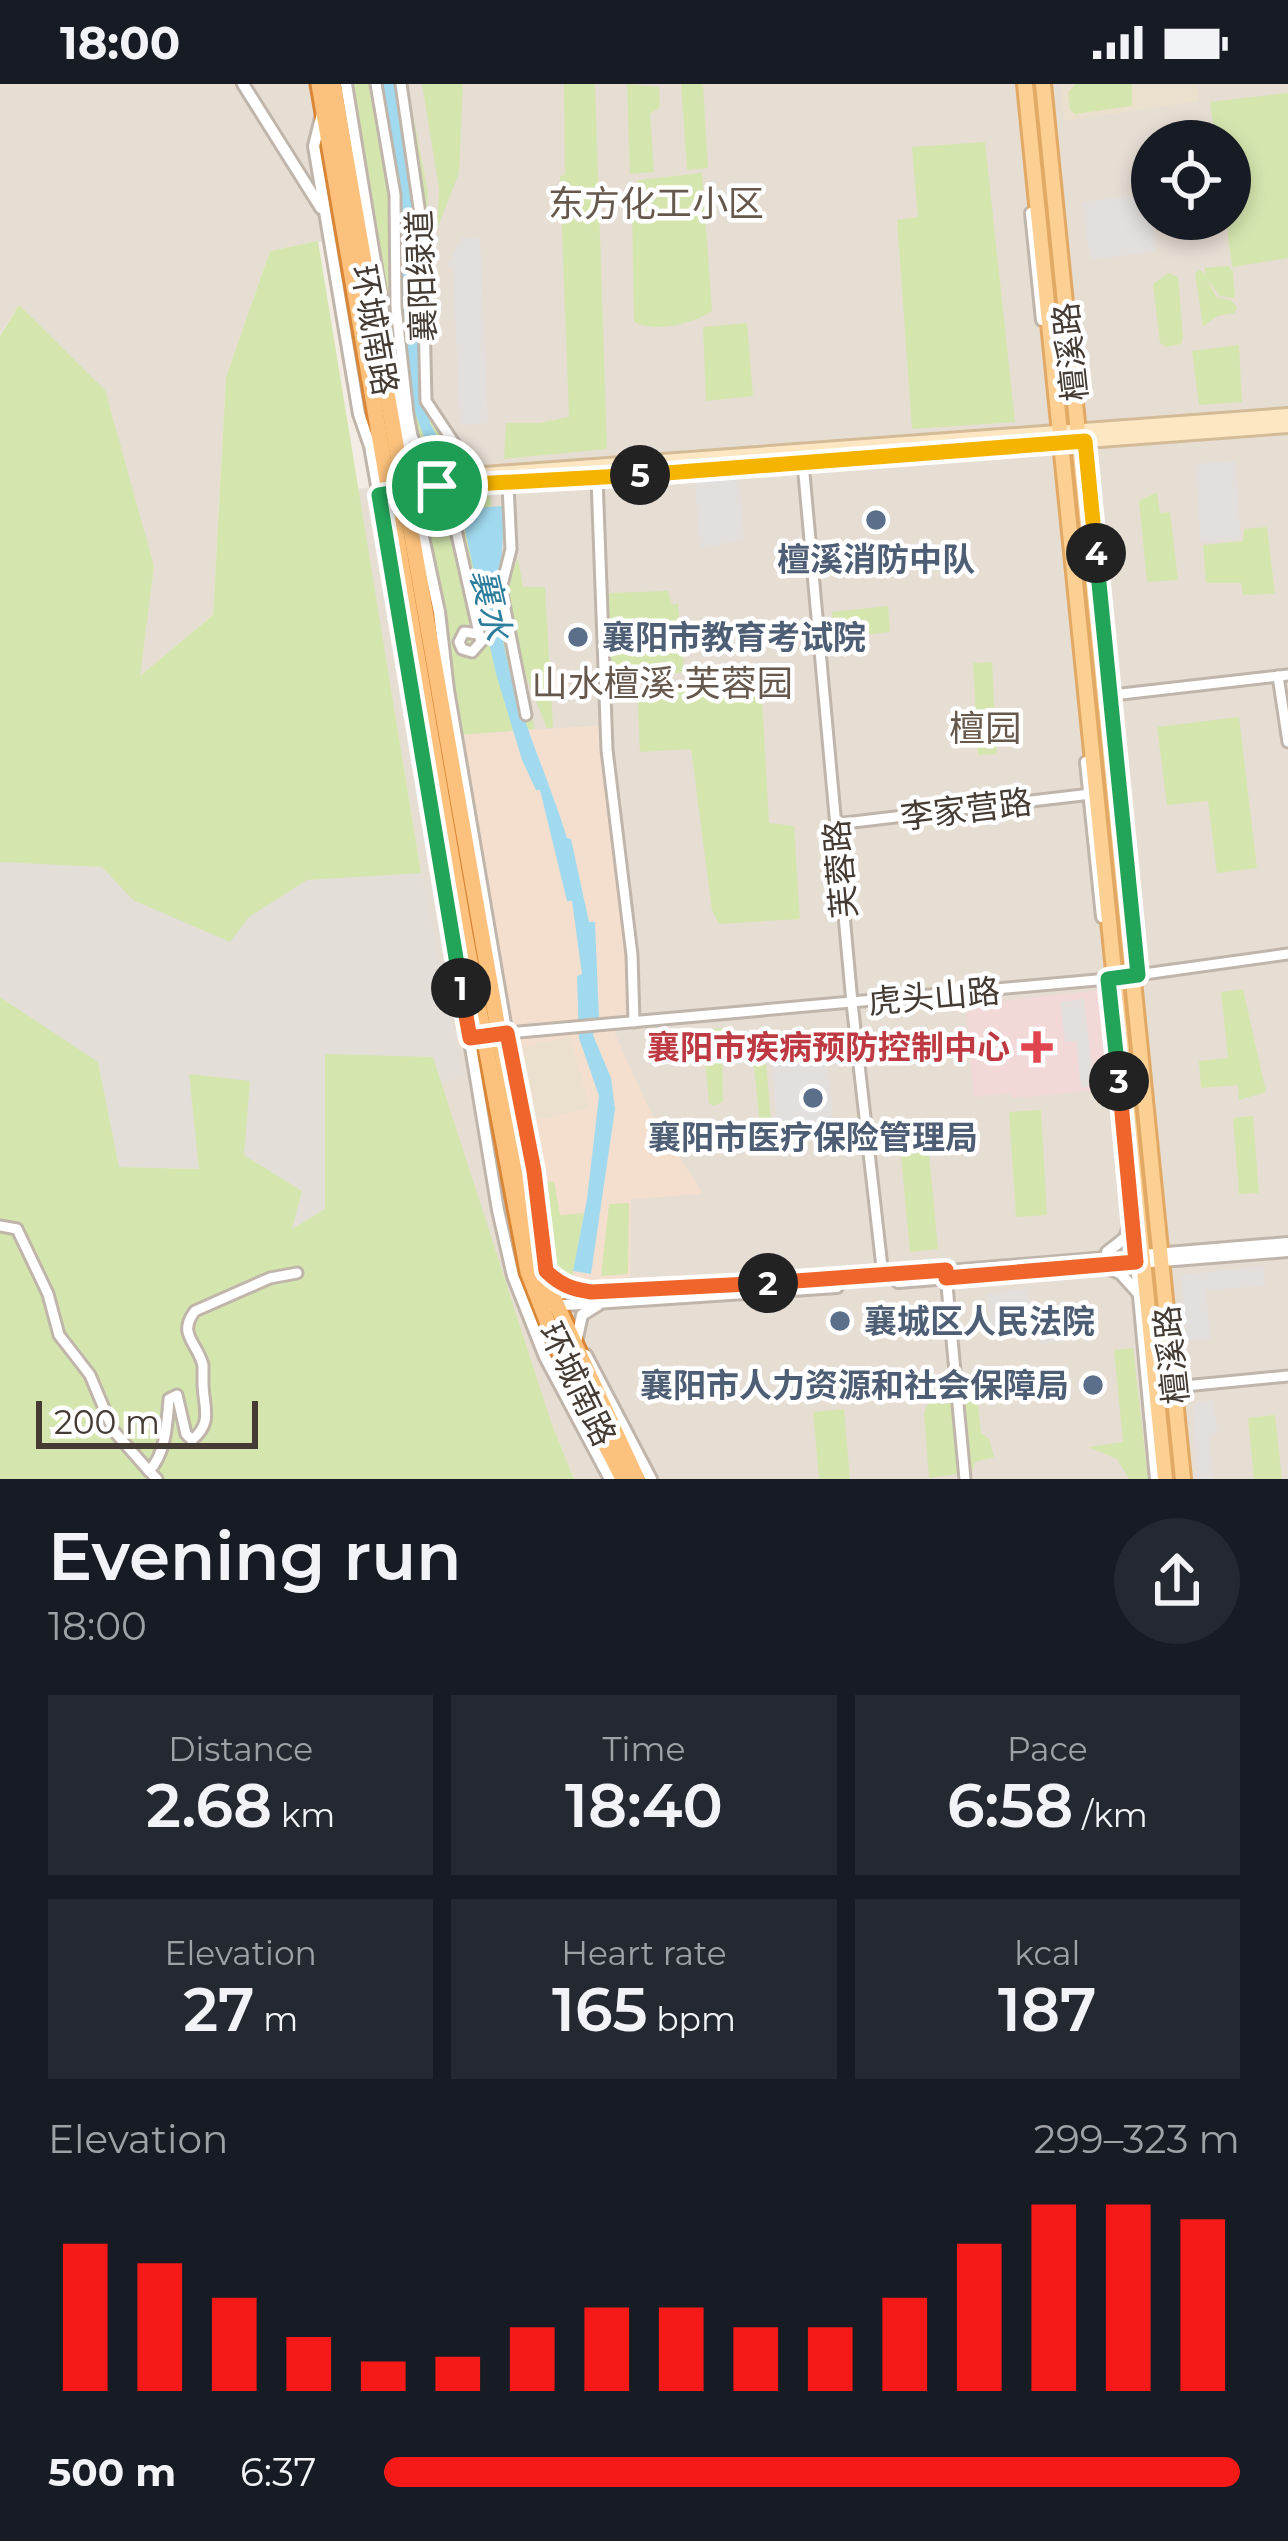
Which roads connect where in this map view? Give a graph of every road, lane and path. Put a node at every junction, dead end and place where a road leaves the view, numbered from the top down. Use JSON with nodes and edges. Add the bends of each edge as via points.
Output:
{"nodes":[{"id":1,"x":243,"y":84,"type":"edge"},
{"id":2,"x":319,"y":84,"type":"edge"},
{"id":3,"x":333,"y":84,"type":"edge"},
{"id":4,"x":346,"y":84,"type":"edge"},
{"id":5,"x":376,"y":84,"type":"edge"},
{"id":6,"x":401,"y":84,"type":"edge"},
{"id":7,"x":1022,"y":84,"type":"edge"},
{"id":8,"x":1045,"y":84,"type":"edge"},
{"id":9,"x":323,"y":109,"type":"junction"},
{"id":10,"x":325,"y":214,"type":"junction"},
{"id":11,"x":344,"y":228,"type":"junction"},
{"id":12,"x":1082,"y":412,"type":"junction"},
{"id":13,"x":1288,"y":415,"type":"edge"},
{"id":14,"x":1288,"y":426,"type":"edge"},
{"id":15,"x":1057,"y":433,"type":"junction"},
{"id":16,"x":1108,"y":433,"type":"junction"},
{"id":17,"x":1081,"y":436,"type":"junction"},
{"id":18,"x":1033,"y":439,"type":"junction"},
{"id":19,"x":1087,"y":459,"type":"junction"},
{"id":20,"x":802,"y":463,"type":"junction"},
{"id":21,"x":1058,"y":465,"type":"junction"},
{"id":22,"x":597,"y":478,"type":"junction"},
{"id":23,"x":468,"y":480,"type":"junction"},
{"id":24,"x":394,"y":483,"type":"junction"},
{"id":25,"x":436,"y":484,"type":"junction"},
{"id":26,"x":508,"y":484,"type":"junction"},
{"id":27,"x":412,"y":510,"type":"junction"},
{"id":28,"x":479,"y":640,"type":"dead end"},
{"id":29,"x":1283,"y":676,"type":"edge"},
{"id":30,"x":1107,"y":696,"type":"junction"},
{"id":31,"x":526,"y":715,"type":"dead end"},
{"id":32,"x":1288,"y":742,"type":"edge"},
{"id":33,"x":1093,"y":794,"type":"junction"},
{"id":34,"x":836,"y":824,"type":"junction"},
{"id":35,"x":1288,"y":954,"type":"edge"},
{"id":36,"x":1136,"y":976,"type":"junction"},
{"id":37,"x":1112,"y":979,"type":"junction"},
{"id":38,"x":853,"y":1003,"type":"junction"},
{"id":39,"x":634,"y":1022,"type":"junction"},
{"id":40,"x":489,"y":1035,"type":"junction"},
{"id":41,"x":1132,"y":1218,"type":"junction"},
{"id":42,"x":0,"y":1226,"type":"edge"},
{"id":43,"x":1288,"y":1247,"type":"edge"},
{"id":44,"x":535,"y":1249,"type":"junction"},
{"id":45,"x":1163,"y":1256,"type":"junction"},
{"id":46,"x":1139,"y":1258,"type":"junction"},
{"id":47,"x":1097,"y":1261,"type":"junction"},
{"id":48,"x":546,"y":1271,"type":"junction"},
{"id":49,"x":297,"y":1273,"type":"dead end"},
{"id":50,"x":946,"y":1274,"type":"junction"},
{"id":51,"x":883,"y":1276,"type":"junction"},
{"id":52,"x":591,"y":1292,"type":"junction"},
{"id":53,"x":1139,"y":1296,"type":"junction"},
{"id":54,"x":546,"y":1301,"type":"junction"},
{"id":55,"x":604,"y":1302,"type":"junction"},
{"id":56,"x":576,"y":1345,"type":"junction"},
{"id":57,"x":1288,"y":1376,"type":"edge"},
{"id":58,"x":1176,"y":1386,"type":"junction"},
{"id":59,"x":153,"y":1475,"type":"edge"},
{"id":60,"x":610,"y":1479,"type":"edge"},
{"id":61,"x":623,"y":1479,"type":"edge"},
{"id":62,"x":637,"y":1479,"type":"edge"},
{"id":63,"x":651,"y":1479,"type":"edge"},
{"id":64,"x":965,"y":1479,"type":"edge"},
{"id":65,"x":1161,"y":1479,"type":"edge"},
{"id":66,"x":1185,"y":1479,"type":"edge"}],
"edges":[{"from":1,"to":10,"type":"street"},
{"from":2,"to":9,"type":"highway","name":"环城南路"},
{"from":3,"to":24,"type":"highway","name":"环城南路"},
{"from":4,"to":24,"type":"street"},
{"from":5,"to":25,"type":"street","name":"襄阳绿道","via":[[395,195],[408,414]]},
{"from":6,"to":23,"type":"street","name":"襄阳绿道","via":[[422,228],[426,401]]},
{"from":7,"to":15,"type":"main road","name":"檀溪路"},
{"from":8,"to":12,"type":"street"},
{"from":8,"to":17,"type":"main road","name":"檀溪路"},
{"from":9,"to":10,"type":"street","via":[[314,146]]},
{"from":9,"to":11,"type":"highway","name":"环城南路"},
{"from":10,"to":11,"type":"street"},
{"from":10,"to":24,"type":"street","via":[[359,414]]},
{"from":11,"to":24,"type":"highway","name":"环城南路"},
{"from":12,"to":16,"type":"street"},
{"from":12,"to":17,"type":"street"},
{"from":13,"to":16,"type":"main road"},
{"from":14,"to":16,"type":"main road"},
{"from":15,"to":17,"type":"main road"},
{"from":15,"to":18,"type":"main road"},
{"from":15,"to":21,"type":"street"},
{"from":15,"to":33,"type":"main road","name":"檀溪路"},
{"from":16,"to":17,"type":"main road"},
{"from":16,"to":19,"type":"street"},
{"from":17,"to":19,"type":"street"},
{"from":17,"to":30,"type":"main road","name":"檀溪路"},
{"from":18,"to":20,"type":"main road"},
{"from":18,"to":21,"type":"street"},
{"from":18,"to":23,"type":"main road"},
{"from":19,"to":30,"type":"street"},
{"from":20,"to":22,"type":"main road"},
{"from":20,"to":34,"type":"street","name":"芙蓉路"},
{"from":21,"to":33,"type":"street"},
{"from":22,"to":26,"type":"main road"},
{"from":22,"to":39,"type":"street","via":[[608,750]]},
{"from":23,"to":25,"type":"main road"},
{"from":23,"to":26,"type":"main road"},
{"from":24,"to":25,"type":"main road"},
{"from":24,"to":25,"type":"main road"},
{"from":24,"to":27,"type":"highway","name":"环城南路"},
{"from":24,"to":40,"type":"highway","name":"环城南路"},
{"from":25,"to":27,"type":"main road"},
{"from":25,"to":28,"type":"street","name":"襄阳绿道","via":[[458,536]]},
{"from":26,"to":31,"type":"street","via":[[511,549],[502,589]]},
{"from":27,"to":40,"type":"highway","name":"环城南路"},
{"from":29,"to":30,"type":"street"},
{"from":29,"to":32,"type":"street"},
{"from":30,"to":36,"type":"main road","name":"檀溪路"},
{"from":33,"to":34,"type":"street","name":"李家营路"},
{"from":33,"to":37,"type":"main road","name":"檀溪路"},
{"from":34,"to":38,"type":"street","name":"芙蓉路"},
{"from":35,"to":36,"type":"street","name":"虎头山路"},
{"from":36,"to":37,"type":"street","name":"虎头山路"},
{"from":36,"to":45,"type":"main road","name":"檀溪路"},
{"from":37,"to":38,"type":"street","name":"虎头山路"},
{"from":37,"to":41,"type":"street"},
{"from":37,"to":46,"type":"main road","name":"檀溪路"},
{"from":38,"to":39,"type":"street","name":"虎头山路"},
{"from":38,"to":51,"type":"street","name":"芙蓉路"},
{"from":39,"to":40,"type":"street","name":"虎头山路"},
{"from":40,"to":44,"type":"highway","name":"环城南路"},
{"from":40,"to":48,"type":"street","via":[[534,1171]]},
{"from":40,"to":54,"type":"highway","name":"环城南路","via":[[516,1210]]},
{"from":40,"to":60,"type":"street","via":[[480,1120],[513,1276],[545,1357]]},
{"from":41,"to":46,"type":"street"},
{"from":41,"to":47,"type":"street","via":[[1125,1238]]},
{"from":42,"to":59,"type":"street","via":[[17,1229],[59,1335],[90,1375],[113,1430]]},
{"from":43,"to":45,"type":"street"},
{"from":44,"to":48,"type":"street"},
{"from":44,"to":54,"type":"highway","name":"环城南路"},
{"from":45,"to":46,"type":"street"},
{"from":45,"to":58,"type":"main road","name":"檀溪路"},
{"from":46,"to":47,"type":"street"},
{"from":46,"to":53,"type":"street"},
{"from":46,"to":65,"type":"main road","name":"檀溪路"},
{"from":47,"to":50,"type":"street"},
{"from":47,"to":53,"type":"street"},
{"from":48,"to":52,"type":"street","via":[[568,1288]]},
{"from":49,"to":59,"type":"street","via":[[195,1311],[186,1336],[203,1366],[208,1418],[192,1440],[177,1395],[170,1399]]},
{"from":50,"to":51,"type":"street"},
{"from":50,"to":55,"type":"street"},
{"from":50,"to":64,"type":"street"},
{"from":51,"to":52,"type":"street"},
{"from":52,"to":54,"type":"street"},
{"from":53,"to":65,"type":"street"},
{"from":54,"to":55,"type":"street"},
{"from":54,"to":56,"type":"highway","name":"环城南路"},
{"from":54,"to":61,"type":"highway","name":"环城南路"},
{"from":55,"to":56,"type":"street","via":[[582,1315]]},
{"from":56,"to":62,"type":"highway","name":"环城南路"},
{"from":56,"to":63,"type":"street"},
{"from":57,"to":58,"type":"street"},
{"from":58,"to":66,"type":"main road","name":"檀溪路"}]}
